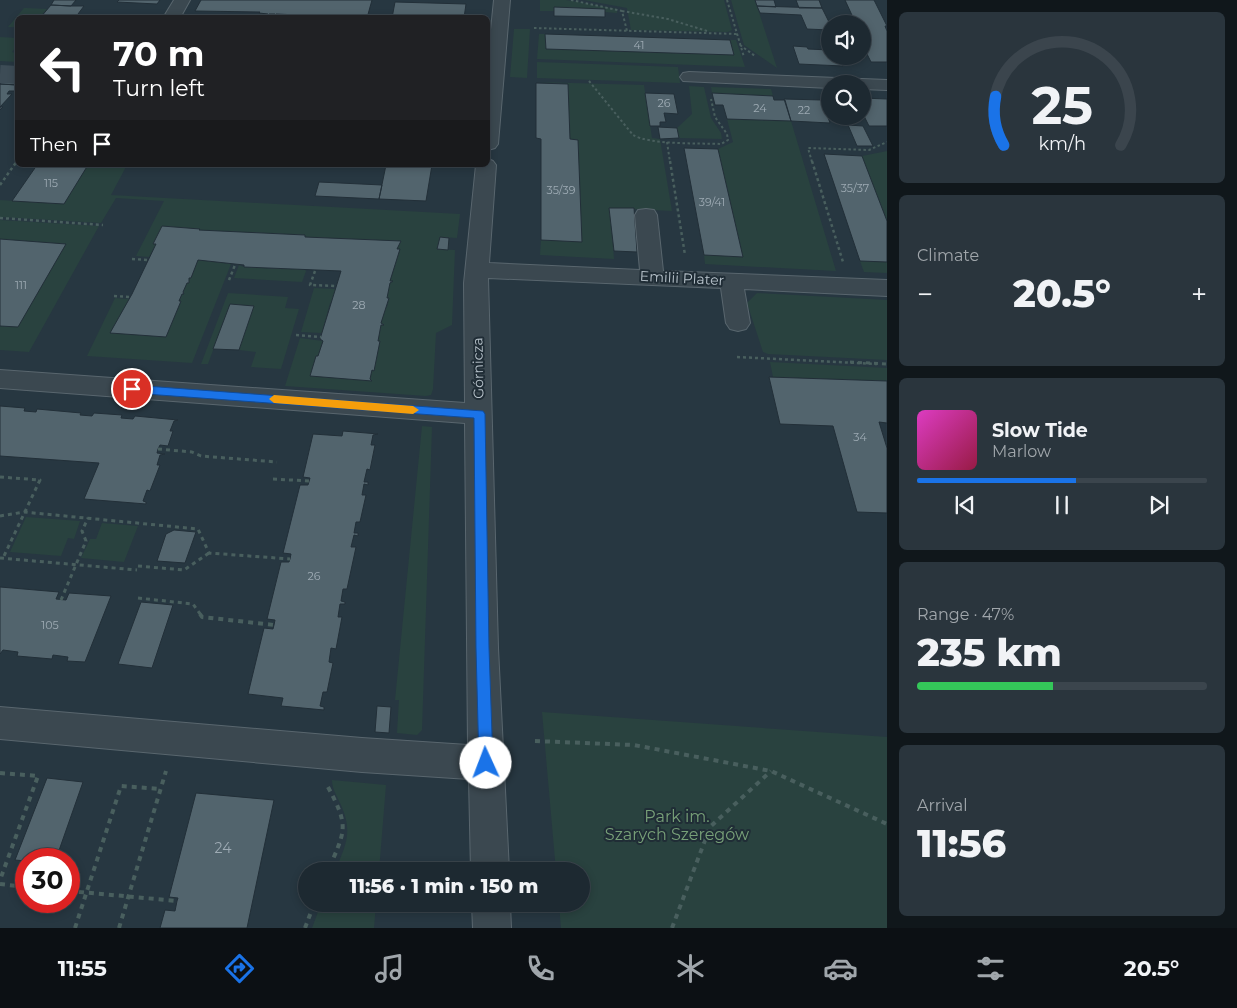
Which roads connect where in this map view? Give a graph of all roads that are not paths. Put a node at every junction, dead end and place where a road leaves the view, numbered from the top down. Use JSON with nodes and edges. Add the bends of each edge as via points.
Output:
{"nodes":[{"id":1,"x":182,"y":0,"type":"edge"},
{"id":2,"x":502,"y":0,"type":"edge"},
{"id":3,"x":173,"y":15,"type":"edge"},
{"id":4,"x":689,"y":77,"type":"dead end"},
{"id":5,"x":821,"y":83,"type":"edge"},
{"id":6,"x":871,"y":84,"type":"edge"},
{"id":7,"x":887,"y":85,"type":"edge"},
{"id":8,"x":490,"y":123,"type":"edge"},
{"id":9,"x":486,"y":167,"type":"edge"},
{"id":10,"x":646,"y":215,"type":"dead end"},
{"id":11,"x":477,"y":270,"type":"junction"},
{"id":12,"x":652,"y":277,"type":"junction"},
{"id":13,"x":731,"y":281,"type":"junction"},
{"id":14,"x":887,"y":288,"type":"edge"},
{"id":15,"x":738,"y":323,"type":"dead end"},
{"id":16,"x":0,"y":379,"type":"edge"},
{"id":17,"x":479,"y":414,"type":"junction"},
{"id":18,"x":0,"y":723,"type":"edge"},
{"id":19,"x":486,"y":763,"type":"junction"},
{"id":20,"x":490,"y":862,"type":"edge"},
{"id":21,"x":491,"y":912,"type":"edge"},
{"id":22,"x":492,"y":928,"type":"edge"}],
"edges":[{"from":1,"to":3,"type":"street"},
{"from":2,"to":8,"type":"street"},
{"from":4,"to":5,"type":"street"},
{"from":6,"to":7,"type":"street"},
{"from":9,"to":11,"type":"street","name":"Górnicza"},
{"from":10,"to":12,"type":"street"},
{"from":11,"to":12,"type":"street","name":"Emilii Plater"},
{"from":11,"to":17,"type":"street","name":"Górnicza"},
{"from":12,"to":13,"type":"street","name":"Emilii Plater"},
{"from":13,"to":14,"type":"street","name":"Emilii Plater"},
{"from":13,"to":15,"type":"street"},
{"from":16,"to":17,"type":"street"},
{"from":17,"to":19,"type":"street","name":"Górnicza"},
{"from":18,"to":19,"type":"street"},
{"from":19,"to":20,"type":"street","name":"Górnicza"},
{"from":21,"to":22,"type":"street"}]}
